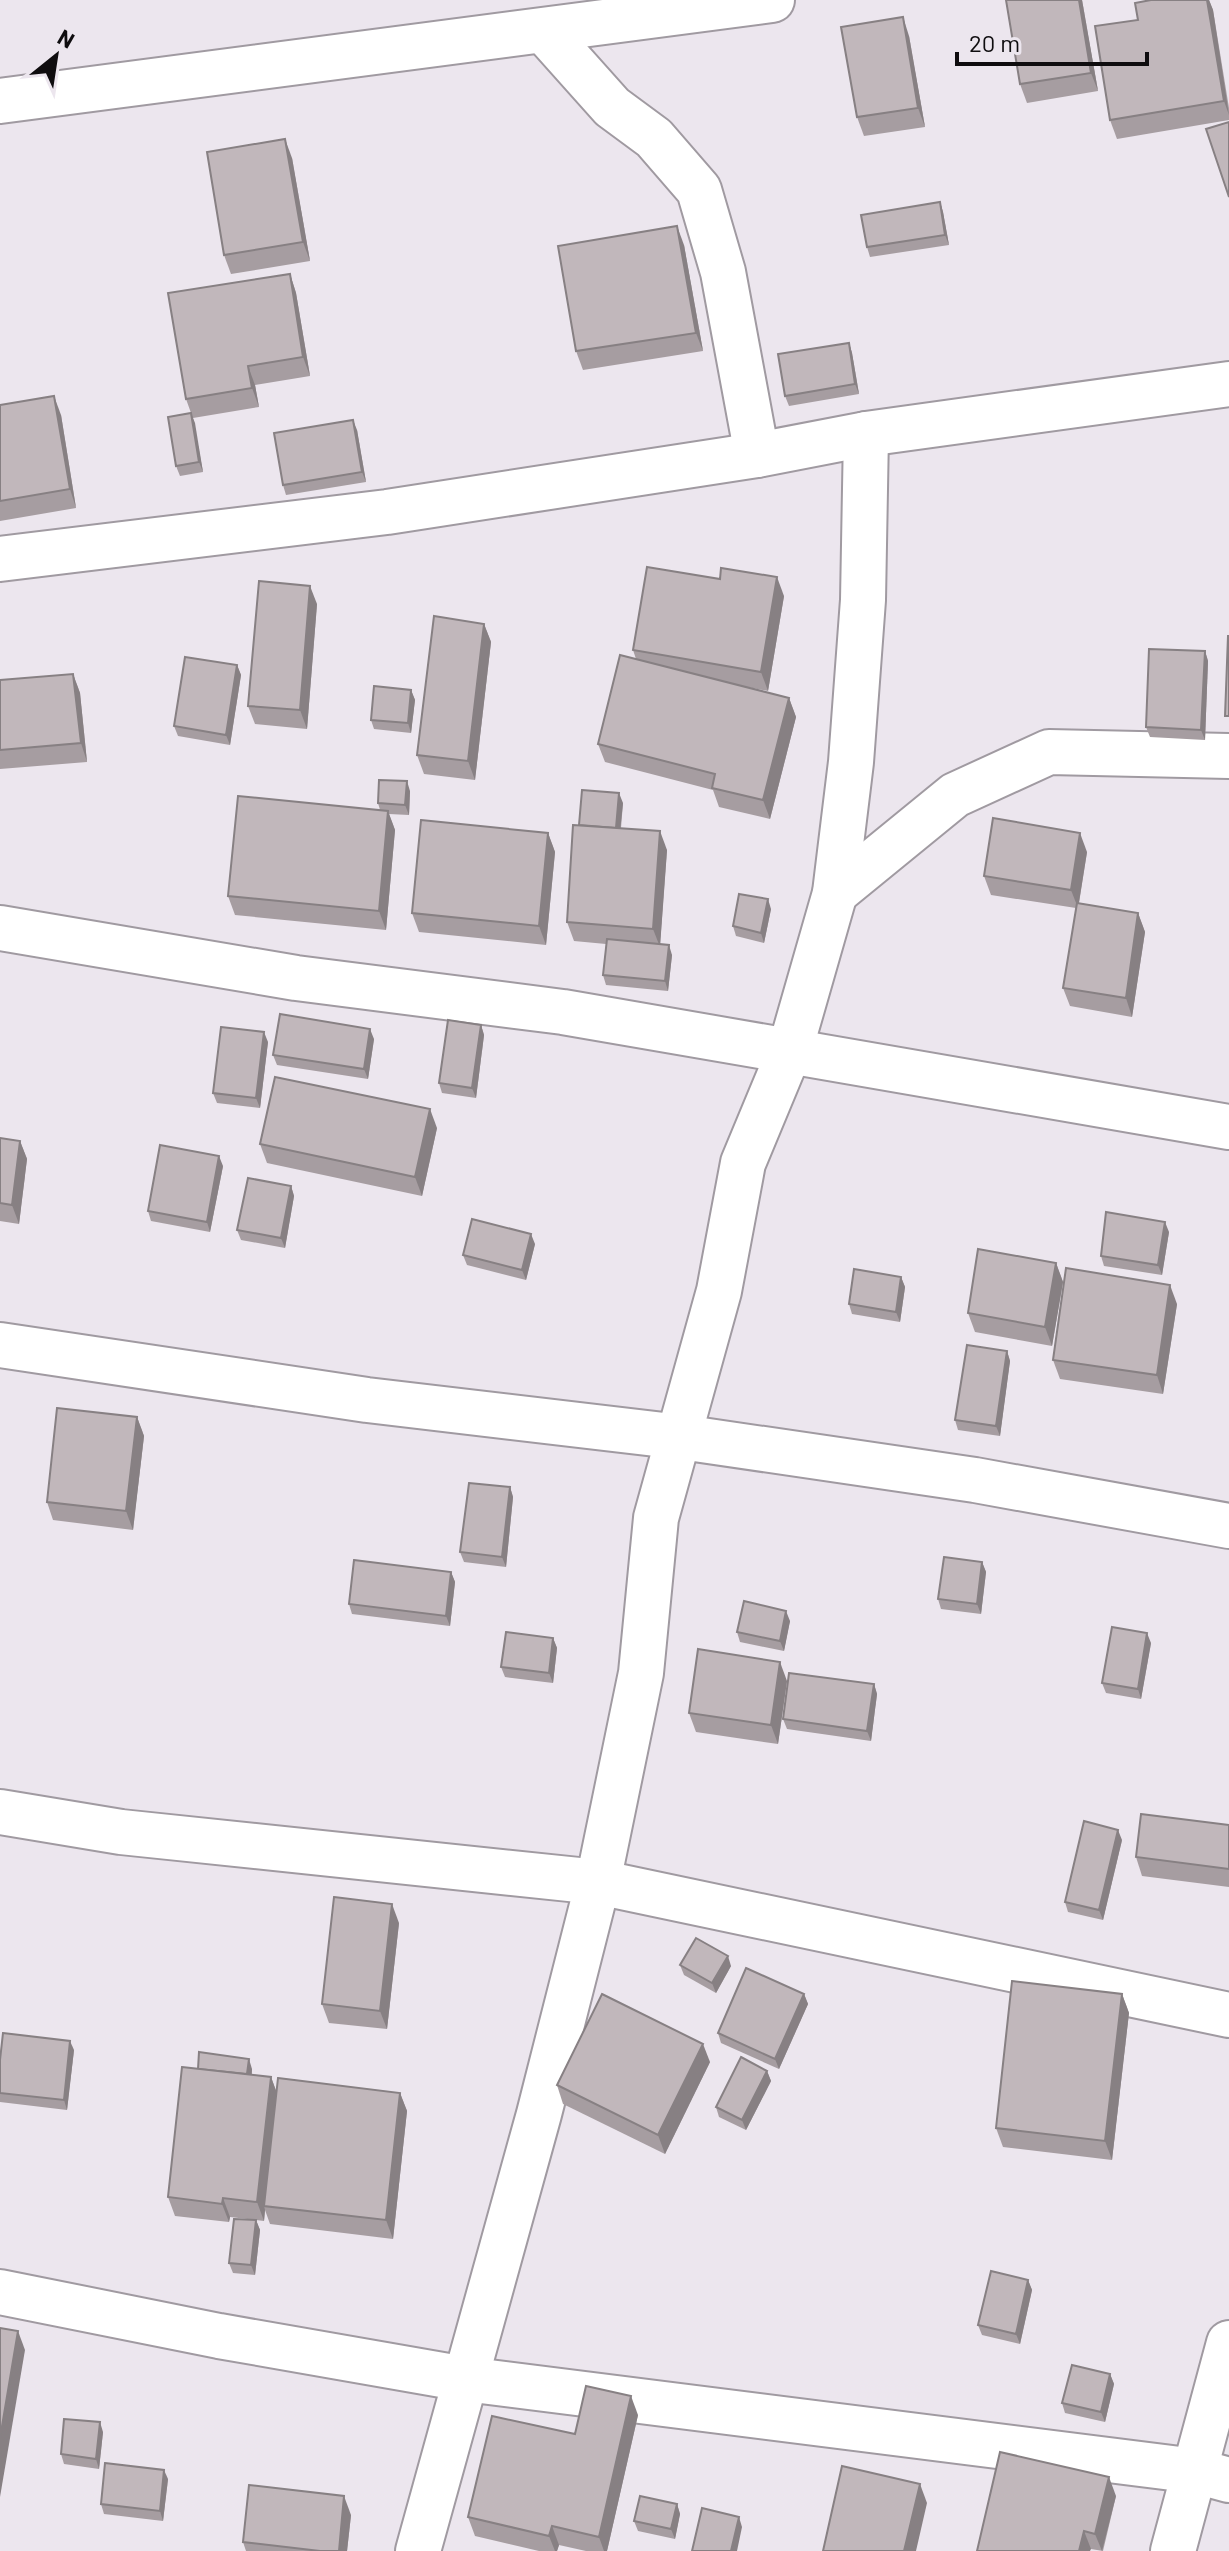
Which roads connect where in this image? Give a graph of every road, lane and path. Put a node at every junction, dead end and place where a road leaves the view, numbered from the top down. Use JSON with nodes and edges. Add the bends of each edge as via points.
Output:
{"nodes":[{"id":1,"x":772,"y":0,"type":"edge"},
{"id":2,"x":719,"y":5,"type":"edge"},
{"id":3,"x":545,"y":32,"type":"junction"},
{"id":4,"x":0,"y":101,"type":"edge"},
{"id":5,"x":1229,"y":384,"type":"edge"},
{"id":6,"x":866,"y":434,"type":"junction"},
{"id":7,"x":757,"y":455,"type":"junction"},
{"id":8,"x":0,"y":559,"type":"edge"},
{"id":9,"x":1229,"y":756,"type":"edge"},
{"id":10,"x":835,"y":893,"type":"junction"},
{"id":11,"x":0,"y":928,"type":"edge"},
{"id":12,"x":790,"y":1050,"type":"junction"},
{"id":13,"x":1229,"y":1127,"type":"edge"},
{"id":14,"x":0,"y":1345,"type":"edge"},
{"id":15,"x":681,"y":1437,"type":"junction"},
{"id":16,"x":1229,"y":1526,"type":"edge"},
{"id":17,"x":0,"y":1812,"type":"edge"},
{"id":18,"x":598,"y":1882,"type":"junction"},
{"id":19,"x":1229,"y":2015,"type":"edge"},
{"id":20,"x":0,"y":2292,"type":"edge"},
{"id":21,"x":1229,"y":2343,"type":"edge"},
{"id":22,"x":465,"y":2379,"type":"junction"},
{"id":23,"x":1212,"y":2476,"type":"edge"},
{"id":24,"x":418,"y":2551,"type":"edge"},
{"id":25,"x":1173,"y":2551,"type":"edge"}],
"edges":[{"from":1,"to":2,"type":"street"},
{"from":2,"to":3,"type":"street"},
{"from":3,"to":4,"type":"street"},
{"from":3,"to":7,"type":"street","via":[[612,107],[654,138],[699,190],[723,272]]},
{"from":5,"to":6,"type":"street"},
{"from":6,"to":7,"type":"street"},
{"from":6,"to":10,"type":"street","via":[[863,600]]},
{"from":7,"to":8,"type":"street","via":[[387,512]]},
{"from":9,"to":10,"type":"street","via":[[1049,752],[955,795]]},
{"from":10,"to":12,"type":"street"},
{"from":11,"to":12,"type":"street","via":[[296,978],[563,1012]]},
{"from":12,"to":13,"type":"street"},
{"from":12,"to":15,"type":"street","via":[[743,1163],[719,1291]]},
{"from":14,"to":15,"type":"street","via":[[367,1400]]},
{"from":15,"to":16,"type":"street","via":[[975,1480]]},
{"from":15,"to":18,"type":"street","via":[[656,1518],[641,1673]]},
{"from":17,"to":18,"type":"street","via":[[121,1832]]},
{"from":18,"to":19,"type":"street"},
{"from":18,"to":22,"type":"street"},
{"from":20,"to":22,"type":"street"},
{"from":21,"to":23,"type":"street"},
{"from":22,"to":23,"type":"street"},
{"from":22,"to":24,"type":"street"},
{"from":23,"to":25,"type":"street"}]}
